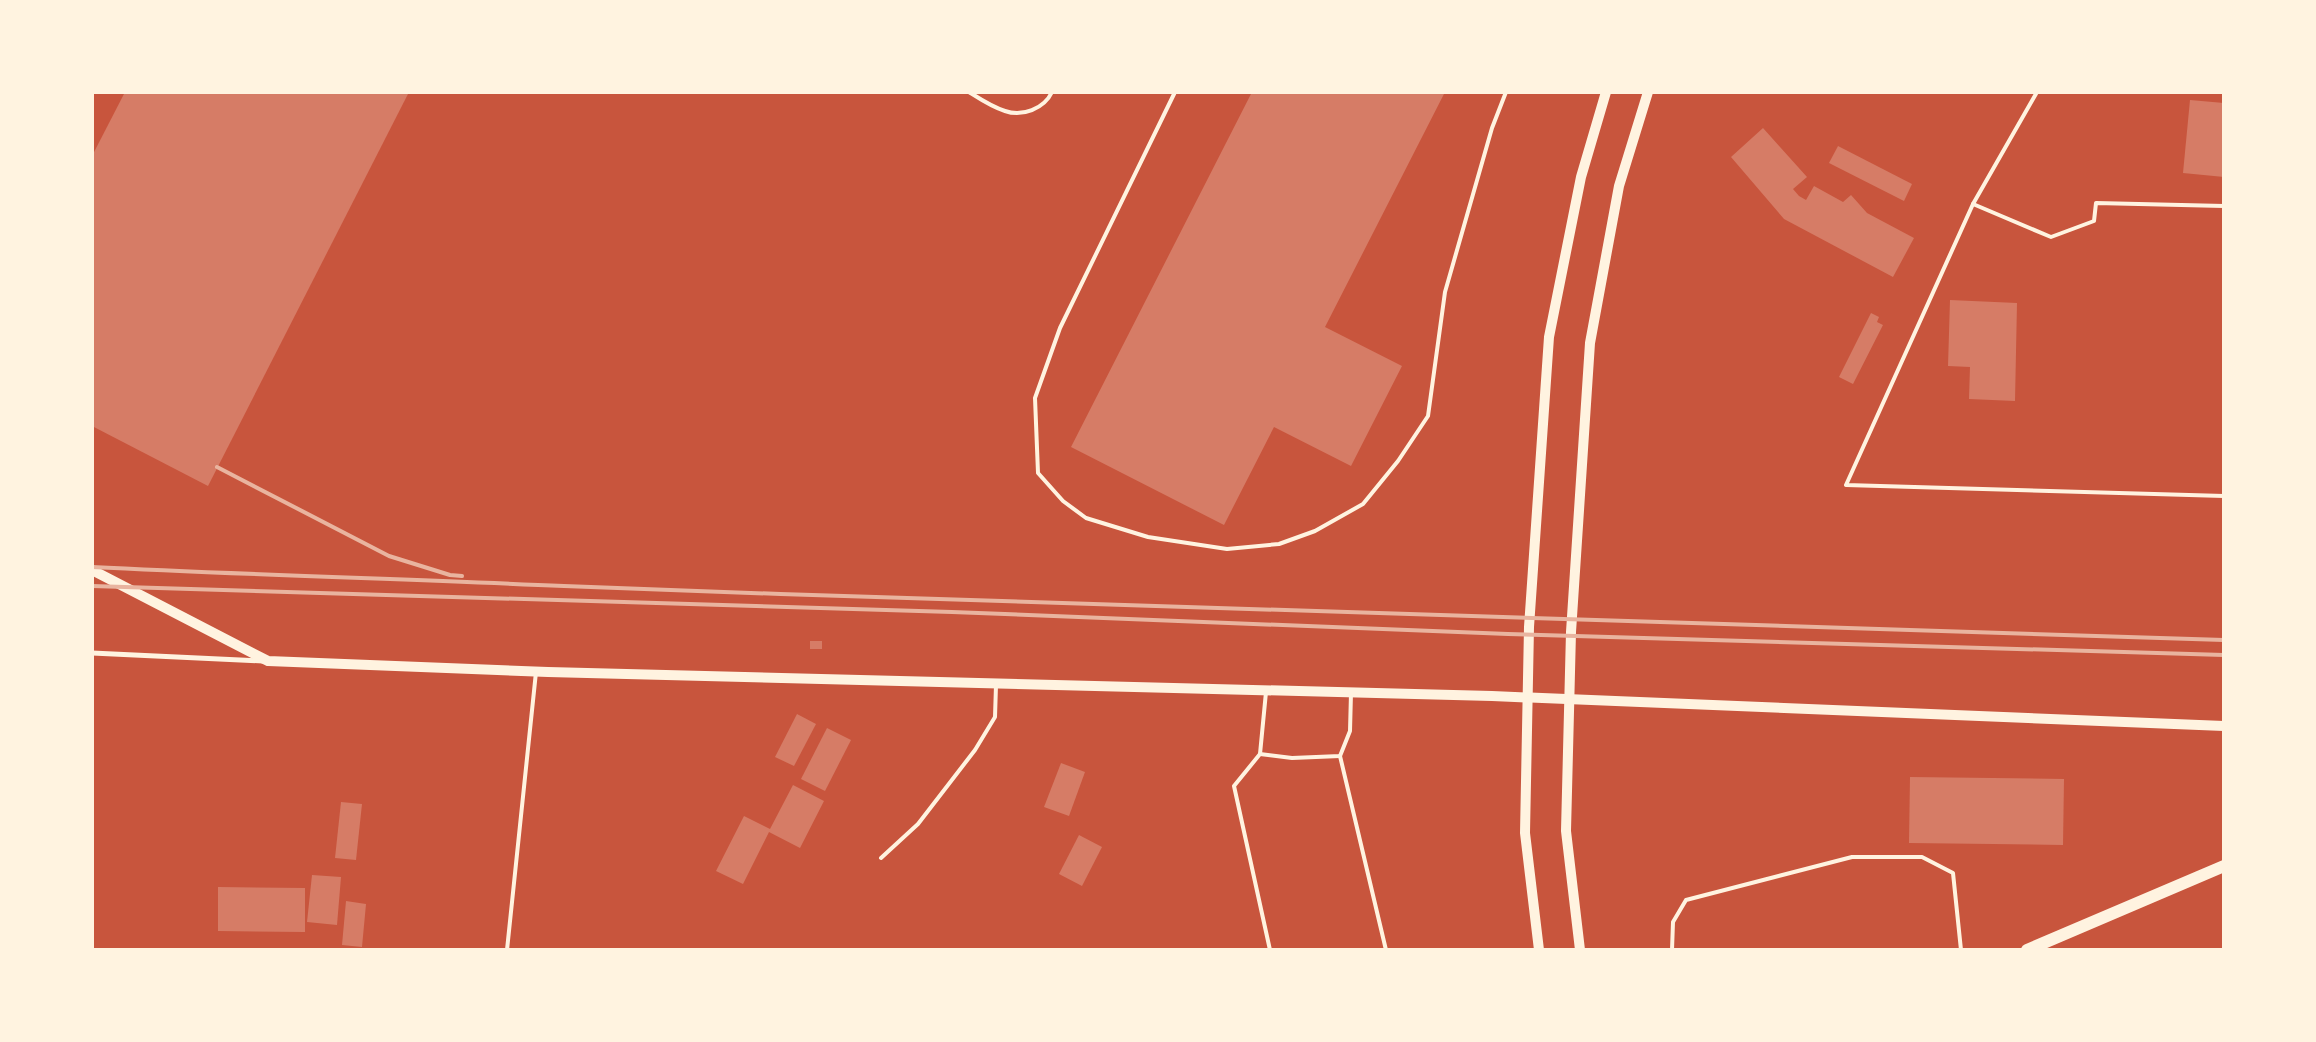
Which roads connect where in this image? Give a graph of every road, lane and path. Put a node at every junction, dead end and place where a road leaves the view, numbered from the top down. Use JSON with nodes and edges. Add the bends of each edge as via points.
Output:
{"nodes":[{"id":1,"x":969,"y":92,"type":"edge"},
{"id":2,"x":1052,"y":92,"type":"edge"},
{"id":3,"x":1175,"y":92,"type":"edge"},
{"id":4,"x":1506,"y":92,"type":"edge"},
{"id":5,"x":1606,"y":92,"type":"edge"},
{"id":6,"x":1648,"y":92,"type":"edge"},
{"id":7,"x":2037,"y":92,"type":"edge"},
{"id":8,"x":1973,"y":204,"type":"junction"},
{"id":9,"x":2224,"y":206,"type":"edge"},
{"id":10,"x":2224,"y":496,"type":"edge"},
{"id":11,"x":92,"y":570,"type":"edge"},
{"id":12,"x":92,"y":653,"type":"edge"},
{"id":13,"x":268,"y":661,"type":"junction"},
{"id":14,"x":536,"y":672,"type":"junction"},
{"id":15,"x":996,"y":683,"type":"junction"},
{"id":16,"x":1266,"y":690,"type":"junction"},
{"id":17,"x":1352,"y":693,"type":"junction"},
{"id":18,"x":2224,"y":726,"type":"edge"},
{"id":19,"x":1260,"y":754,"type":"junction"},
{"id":20,"x":1340,"y":756,"type":"junction"},
{"id":21,"x":881,"y":858,"type":"dead end"},
{"id":22,"x":2224,"y":866,"type":"edge"},
{"id":23,"x":507,"y":950,"type":"edge"},
{"id":24,"x":1270,"y":950,"type":"edge"},
{"id":25,"x":1386,"y":950,"type":"edge"},
{"id":26,"x":1539,"y":950,"type":"edge"},
{"id":27,"x":1580,"y":950,"type":"edge"},
{"id":28,"x":1672,"y":950,"type":"edge"},
{"id":29,"x":1961,"y":950,"type":"edge"},
{"id":30,"x":2028,"y":950,"type":"edge"}],
"edges":[{"from":1,"to":2,"type":"lane","via":[[1006,112],[1032,112],[1049,99]]},
{"from":3,"to":4,"type":"lane","via":[[1060,328],[1035,398],[1038,473],[1063,501],[1086,518],[1148,538],[1227,549],[1279,544],[1315,531],[1363,504],[1398,461],[1428,416],[1445,292],[1492,128]]},
{"from":5,"to":26,"type":"main road","via":[[1580,177],[1549,337],[1529,627],[1525,832]]},
{"from":6,"to":27,"type":"main road","via":[[1619,186],[1590,343],[1570,632],[1566,822]]},
{"from":7,"to":8,"type":"lane"},
{"from":8,"to":9,"type":"lane","via":[[2051,237],[2094,221],[2096,203]]},
{"from":8,"to":10,"type":"lane","via":[[1846,485]]},
{"from":11,"to":13,"type":"main road"},
{"from":12,"to":13,"type":"street"},
{"from":13,"to":14,"type":"main road"},
{"from":14,"to":15,"type":"main road"},
{"from":14,"to":23,"type":"lane"},
{"from":15,"to":16,"type":"main road"},
{"from":15,"to":21,"type":"lane","via":[[995,717],[976,750],[918,824]]},
{"from":16,"to":17,"type":"main road"},
{"from":16,"to":19,"type":"lane"},
{"from":17,"to":18,"type":"main road"},
{"from":17,"to":20,"type":"lane","via":[[1350,731]]},
{"from":19,"to":20,"type":"lane","via":[[1292,758]]},
{"from":19,"to":24,"type":"lane","via":[[1234,786]]},
{"from":20,"to":25,"type":"lane"},
{"from":22,"to":30,"type":"main road"},
{"from":28,"to":29,"type":"lane","via":[[1674,922],[1686,900],[1852,857],[1922,857],[1953,873]]}]}
